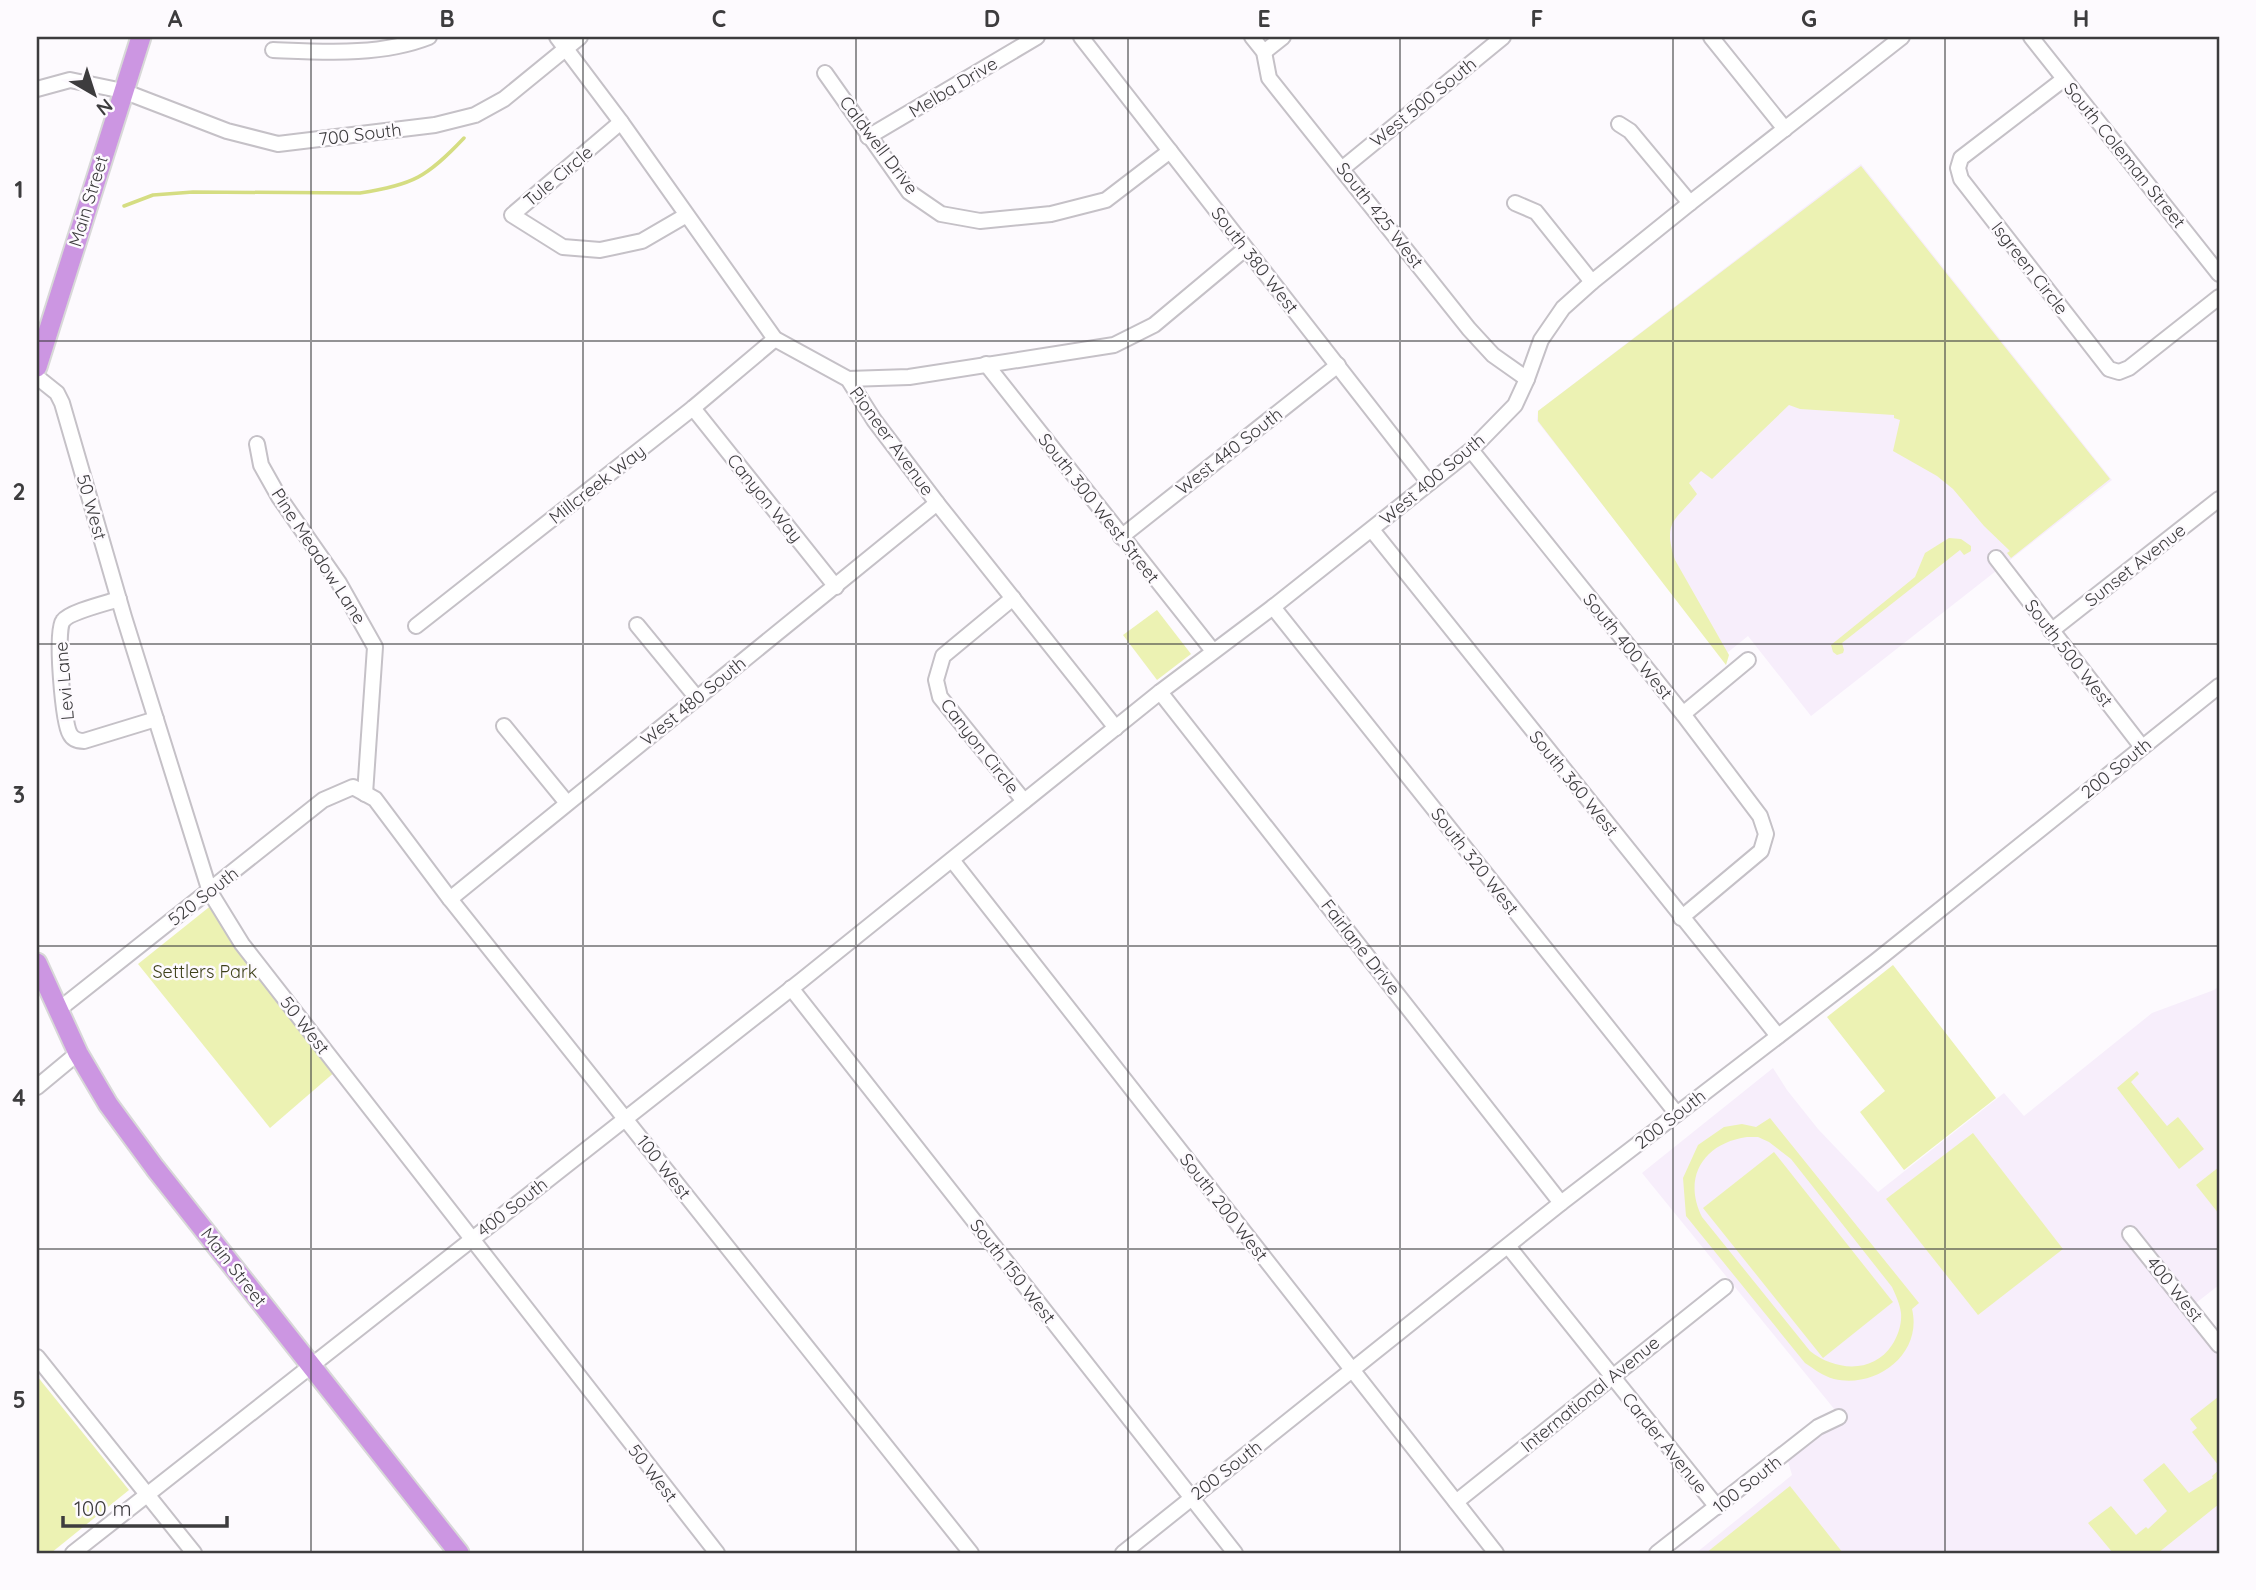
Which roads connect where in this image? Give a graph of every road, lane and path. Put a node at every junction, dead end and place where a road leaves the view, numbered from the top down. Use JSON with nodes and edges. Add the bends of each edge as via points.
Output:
{"nodes":[{"id":1,"x":141,"y":37,"type":"edge"},
{"id":2,"x":429,"y":37,"type":"edge"},
{"id":3,"x":580,"y":37,"type":"edge"},
{"id":4,"x":1037,"y":37,"type":"edge"},
{"id":5,"x":1081,"y":37,"type":"edge"},
{"id":6,"x":1252,"y":37,"type":"edge"},
{"id":7,"x":1283,"y":37,"type":"edge"},
{"id":8,"x":1503,"y":37,"type":"edge"},
{"id":9,"x":1711,"y":37,"type":"edge"},
{"id":10,"x":1902,"y":37,"type":"edge"},
{"id":11,"x":2031,"y":37,"type":"edge"},
{"id":12,"x":562,"y":42,"type":"edge"},
{"id":13,"x":272,"y":50,"type":"dead end"},
{"id":14,"x":1264,"y":52,"type":"junction"},
{"id":15,"x":825,"y":74,"type":"dead end"},
{"id":16,"x":2064,"y":79,"type":"junction"},
{"id":17,"x":37,"y":89,"type":"edge"},
{"id":18,"x":123,"y":90,"type":"junction"},
{"id":19,"x":621,"y":122,"type":"junction"},
{"id":20,"x":1619,"y":124,"type":"dead end"},
{"id":21,"x":1784,"y":129,"type":"junction"},
{"id":22,"x":868,"y":136,"type":"junction"},
{"id":23,"x":1170,"y":151,"type":"junction"},
{"id":24,"x":1343,"y":168,"type":"junction"},
{"id":25,"x":1690,"y":202,"type":"junction"},
{"id":26,"x":1515,"y":203,"type":"dead end"},
{"id":27,"x":685,"y":216,"type":"junction"},
{"id":28,"x":1245,"y":249,"type":"junction"},
{"id":29,"x":2219,"y":274,"type":"edge"},
{"id":30,"x":1592,"y":282,"type":"junction"},
{"id":31,"x":2219,"y":297,"type":"edge"},
{"id":32,"x":775,"y":339,"type":"junction"},
{"id":33,"x":986,"y":364,"type":"junction"},
{"id":34,"x":1338,"y":365,"type":"junction"},
{"id":35,"x":37,"y":367,"type":"edge"},
{"id":36,"x":37,"y":377,"type":"edge"},
{"id":37,"x":848,"y":379,"type":"junction"},
{"id":38,"x":1527,"y":379,"type":"junction"},
{"id":39,"x":693,"y":408,"type":"junction"},
{"id":40,"x":257,"y":444,"type":"dead end"},
{"id":41,"x":1471,"y":450,"type":"junction"},
{"id":42,"x":1429,"y":483,"type":"junction"},
{"id":43,"x":2219,"y":499,"type":"edge"},
{"id":44,"x":937,"y":503,"type":"junction"},
{"id":45,"x":1372,"y":530,"type":"junction"},
{"id":46,"x":1121,"y":537,"type":"junction"},
{"id":47,"x":1996,"y":558,"type":"dead end"},
{"id":48,"x":836,"y":587,"type":"junction"},
{"id":49,"x":1013,"y":598,"type":"junction"},
{"id":50,"x":119,"y":599,"type":"junction"},
{"id":51,"x":1273,"y":607,"type":"junction"},
{"id":52,"x":637,"y":625,"type":"dead end"},
{"id":53,"x":416,"y":626,"type":"dead end"},
{"id":54,"x":2051,"y":631,"type":"junction"},
{"id":55,"x":1213,"y":651,"type":"junction"},
{"id":56,"x":1748,"y":660,"type":"dead end"},
{"id":57,"x":2219,"y":686,"type":"edge"},
{"id":58,"x":1160,"y":692,"type":"junction"},
{"id":59,"x":697,"y":698,"type":"junction"},
{"id":60,"x":1683,"y":714,"type":"junction"},
{"id":61,"x":156,"y":719,"type":"junction"},
{"id":62,"x":504,"y":726,"type":"dead end"},
{"id":63,"x":1116,"y":728,"type":"junction"},
{"id":64,"x":2142,"y":747,"type":"junction"},
{"id":65,"x":359,"y":791,"type":"junction"},
{"id":66,"x":1024,"y":801,"type":"junction"},
{"id":67,"x":567,"y":803,"type":"junction"},
{"id":68,"x":952,"y":860,"type":"junction"},
{"id":69,"x":209,"y":892,"type":"junction"},
{"id":70,"x":450,"y":900,"type":"junction"},
{"id":71,"x":1681,"y":918,"type":"junction"},
{"id":72,"x":37,"y":963,"type":"edge"},
{"id":73,"x":791,"y":988,"type":"junction"},
{"id":74,"x":57,"y":1011,"type":"junction"},
{"id":75,"x":1777,"y":1036,"type":"junction"},
{"id":76,"x":78,"y":1053,"type":"junction"},
{"id":77,"x":37,"y":1087,"type":"edge"},
{"id":78,"x":1676,"y":1114,"type":"junction"},
{"id":79,"x":626,"y":1118,"type":"junction"},
{"id":80,"x":1561,"y":1203,"type":"junction"},
{"id":81,"x":2130,"y":1234,"type":"dead end"},
{"id":82,"x":471,"y":1239,"type":"junction"},
{"id":83,"x":1508,"y":1247,"type":"junction"},
{"id":84,"x":1725,"y":1287,"type":"dead end"},
{"id":85,"x":2219,"y":1345,"type":"edge"},
{"id":86,"x":37,"y":1357,"type":"edge"},
{"id":87,"x":311,"y":1365,"type":"junction"},
{"id":88,"x":1352,"y":1371,"type":"junction"},
{"id":89,"x":1611,"y":1377,"type":"junction"},
{"id":90,"x":1839,"y":1417,"type":"dead end"},
{"id":91,"x":148,"y":1495,"type":"junction"},
{"id":92,"x":1190,"y":1498,"type":"junction"},
{"id":93,"x":1456,"y":1502,"type":"junction"},
{"id":94,"x":1717,"y":1507,"type":"junction"},
{"id":95,"x":73,"y":1553,"type":"edge"},
{"id":96,"x":194,"y":1553,"type":"edge"},
{"id":97,"x":459,"y":1553,"type":"edge"},
{"id":98,"x":717,"y":1553,"type":"edge"},
{"id":99,"x":971,"y":1553,"type":"edge"},
{"id":100,"x":1123,"y":1553,"type":"edge"},
{"id":101,"x":1235,"y":1553,"type":"edge"},
{"id":102,"x":1496,"y":1553,"type":"edge"},
{"id":103,"x":1657,"y":1553,"type":"edge"}],
"edges":[{"from":1,"to":18,"type":"highway","name":"Main Street"},
{"from":2,"to":13,"type":"street","via":[[410,44],[337,52]]},
{"from":3,"to":12,"type":"street","name":"700 South"},
{"from":4,"to":22,"type":"street","name":"Melba Drive"},
{"from":5,"to":23,"type":"street","name":"South 380 West"},
{"from":6,"to":14,"type":"street","name":"South 425 West"},
{"from":7,"to":14,"type":"street"},
{"from":8,"to":24,"type":"street","name":"West 500 South"},
{"from":9,"to":21,"type":"street"},
{"from":10,"to":21,"type":"street","name":"West 400 South"},
{"from":11,"to":16,"type":"street","name":"South Coleman Street"},
{"from":12,"to":18,"type":"street","name":"700 South","via":[[504,99],[475,115],[435,125],[278,144],[228,131]]},
{"from":12,"to":19,"type":"street","name":"Pioneer Avenue"},
{"from":14,"to":24,"type":"street","name":"South 425 West","via":[[1269,78]]},
{"from":15,"to":22,"type":"street","name":"Caldwell Drive"},
{"from":16,"to":29,"type":"street","name":"South Coleman Street"},
{"from":16,"to":31,"type":"street","name":"Isgreen Circle","via":[[1961,159],[1961,178],[2109,369],[2129,368]]},
{"from":17,"to":18,"type":"street","name":"700 South","via":[[70,80]]},
{"from":18,"to":35,"type":"highway","name":"Main Street"},
{"from":19,"to":27,"type":"street","name":"Pioneer Avenue"},
{"from":19,"to":27,"type":"street","name":"Tule Circle","via":[[512,215],[563,247],[600,250],[642,241]]},
{"from":20,"to":25,"type":"street"},
{"from":21,"to":25,"type":"street","name":"West 400 South"},
{"from":22,"to":23,"type":"street","name":"Caldwell Drive","via":[[909,192],[941,214],[980,221],[1051,214],[1106,200]]},
{"from":23,"to":28,"type":"street","name":"South 380 West"},
{"from":24,"to":38,"type":"street","name":"South 425 West","via":[[1469,329],[1493,355]]},
{"from":25,"to":30,"type":"street","name":"West 400 South"},
{"from":26,"to":30,"type":"street","via":[[1536,212]]},
{"from":27,"to":32,"type":"street","name":"Pioneer Avenue"},
{"from":28,"to":33,"type":"street","via":[[1154,325],[1114,345]]},
{"from":28,"to":34,"type":"street","name":"South 380 West"},
{"from":30,"to":38,"type":"street","name":"West 400 South","via":[[1563,309],[1541,340]]},
{"from":32,"to":37,"type":"street","name":"Pioneer Avenue"},
{"from":32,"to":39,"type":"street","name":"Millcreek Way"},
{"from":33,"to":37,"type":"street","via":[[909,377]]},
{"from":33,"to":46,"type":"street","name":"South 300 West Street"},
{"from":34,"to":42,"type":"street","name":"South 380 West"},
{"from":34,"to":46,"type":"street","name":"West 440 South"},
{"from":36,"to":50,"type":"street","name":"50 West","via":[[62,403]]},
{"from":37,"to":44,"type":"street","name":"Pioneer Avenue"},
{"from":38,"to":41,"type":"street","name":"West 400 South","via":[[1514,405]]},
{"from":39,"to":48,"type":"street","name":"Canyon Way"},
{"from":39,"to":53,"type":"street","name":"Millcreek Way"},
{"from":40,"to":65,"type":"street","name":"Pine Meadow Lane","via":[[261,465],[279,497],[339,583],[375,646]]},
{"from":41,"to":42,"type":"street","name":"West 400 South"},
{"from":41,"to":60,"type":"street","name":"South 400 West"},
{"from":42,"to":45,"type":"street","name":"West 400 South"},
{"from":43,"to":54,"type":"street","name":"Sunset Avenue"},
{"from":44,"to":48,"type":"street","name":"West 480 South"},
{"from":44,"to":49,"type":"street","name":"Pioneer Avenue"},
{"from":45,"to":51,"type":"street","name":"West 400 South"},
{"from":45,"to":71,"type":"street","name":"South 360 West"},
{"from":46,"to":55,"type":"street","name":"South 300 West Street"},
{"from":47,"to":54,"type":"street","name":"South 500 West"},
{"from":48,"to":59,"type":"street","name":"West 480 South"},
{"from":49,"to":63,"type":"street","name":"Pioneer Avenue"},
{"from":49,"to":66,"type":"street","name":"Canyon Circle","via":[[943,656],[936,680],[940,697]]},
{"from":50,"to":61,"type":"street","name":"50 West"},
{"from":50,"to":61,"type":"street","name":"Levi Lane","via":[[63,620],[60,674],[70,735],[84,741]]},
{"from":51,"to":55,"type":"street","name":"West 400 South"},
{"from":51,"to":78,"type":"street","name":"South 320 West"},
{"from":52,"to":59,"type":"street"},
{"from":54,"to":64,"type":"street","name":"South 500 West"},
{"from":55,"to":58,"type":"street","name":"West 400 South"},
{"from":56,"to":60,"type":"street"},
{"from":57,"to":64,"type":"street","name":"200 South"},
{"from":58,"to":63,"type":"street","name":"West 400 South"},
{"from":58,"to":80,"type":"street","name":"Fairlane Drive"},
{"from":59,"to":67,"type":"street","name":"West 480 South"},
{"from":60,"to":71,"type":"street","name":"South 400 West","via":[[1760,816],[1766,834],[1761,850]]},
{"from":61,"to":69,"type":"street","name":"50 West"},
{"from":62,"to":67,"type":"street"},
{"from":63,"to":66,"type":"street","name":"West 400 South"},
{"from":64,"to":75,"type":"street","name":"200 South"},
{"from":65,"to":69,"type":"street","name":"520 South","via":[[323,800]]},
{"from":65,"to":70,"type":"street","name":"100 West","via":[[375,799]]},
{"from":66,"to":68,"type":"street","name":"West 400 South"},
{"from":67,"to":70,"type":"street","name":"West 480 South"},
{"from":68,"to":73,"type":"street","name":"400 South"},
{"from":68,"to":88,"type":"street","name":"South 200 West"},
{"from":69,"to":74,"type":"street","name":"520 South"},
{"from":69,"to":82,"type":"street","name":"50 West","via":[[243,944]]},
{"from":70,"to":79,"type":"street","name":"100 West"},
{"from":71,"to":75,"type":"street","name":"South 360 West"},
{"from":72,"to":74,"type":"highway","name":"Main Street"},
{"from":73,"to":79,"type":"street","name":"400 South"},
{"from":73,"to":92,"type":"street","name":"South 150 West"},
{"from":74,"to":76,"type":"highway","name":"Main Street"},
{"from":75,"to":78,"type":"street","name":"200 South"},
{"from":76,"to":77,"type":"street"},
{"from":76,"to":87,"type":"highway","name":"Main Street","via":[[150,1161]]},
{"from":78,"to":80,"type":"street","name":"200 South"},
{"from":79,"to":82,"type":"street","name":"400 South"},
{"from":79,"to":99,"type":"street","name":"100 West"},
{"from":80,"to":83,"type":"street","name":"200 South"},
{"from":81,"to":85,"type":"street","name":"400 West"},
{"from":82,"to":87,"type":"street","name":"400 South"},
{"from":82,"to":98,"type":"street","name":"50 West"},
{"from":83,"to":88,"type":"street","name":"200 South"},
{"from":83,"to":89,"type":"street","name":"Carder Avenue"},
{"from":84,"to":89,"type":"street","name":"International Avenue"},
{"from":86,"to":91,"type":"street"},
{"from":87,"to":91,"type":"street","name":"400 South"},
{"from":87,"to":97,"type":"highway","name":"Main Street"},
{"from":88,"to":92,"type":"street","name":"200 South"},
{"from":88,"to":93,"type":"street","name":"South 200 West"},
{"from":89,"to":93,"type":"street","name":"International Avenue"},
{"from":89,"to":94,"type":"street","name":"Carder Avenue"},
{"from":90,"to":94,"type":"street","name":"100 South","via":[[1818,1427]]},
{"from":91,"to":95,"type":"street","name":"400 South"},
{"from":91,"to":96,"type":"street"},
{"from":92,"to":100,"type":"street","name":"200 South"},
{"from":92,"to":101,"type":"street","name":"South 150 West"},
{"from":93,"to":102,"type":"street","name":"South 200 West"},
{"from":94,"to":103,"type":"street","name":"100 South"}]}
